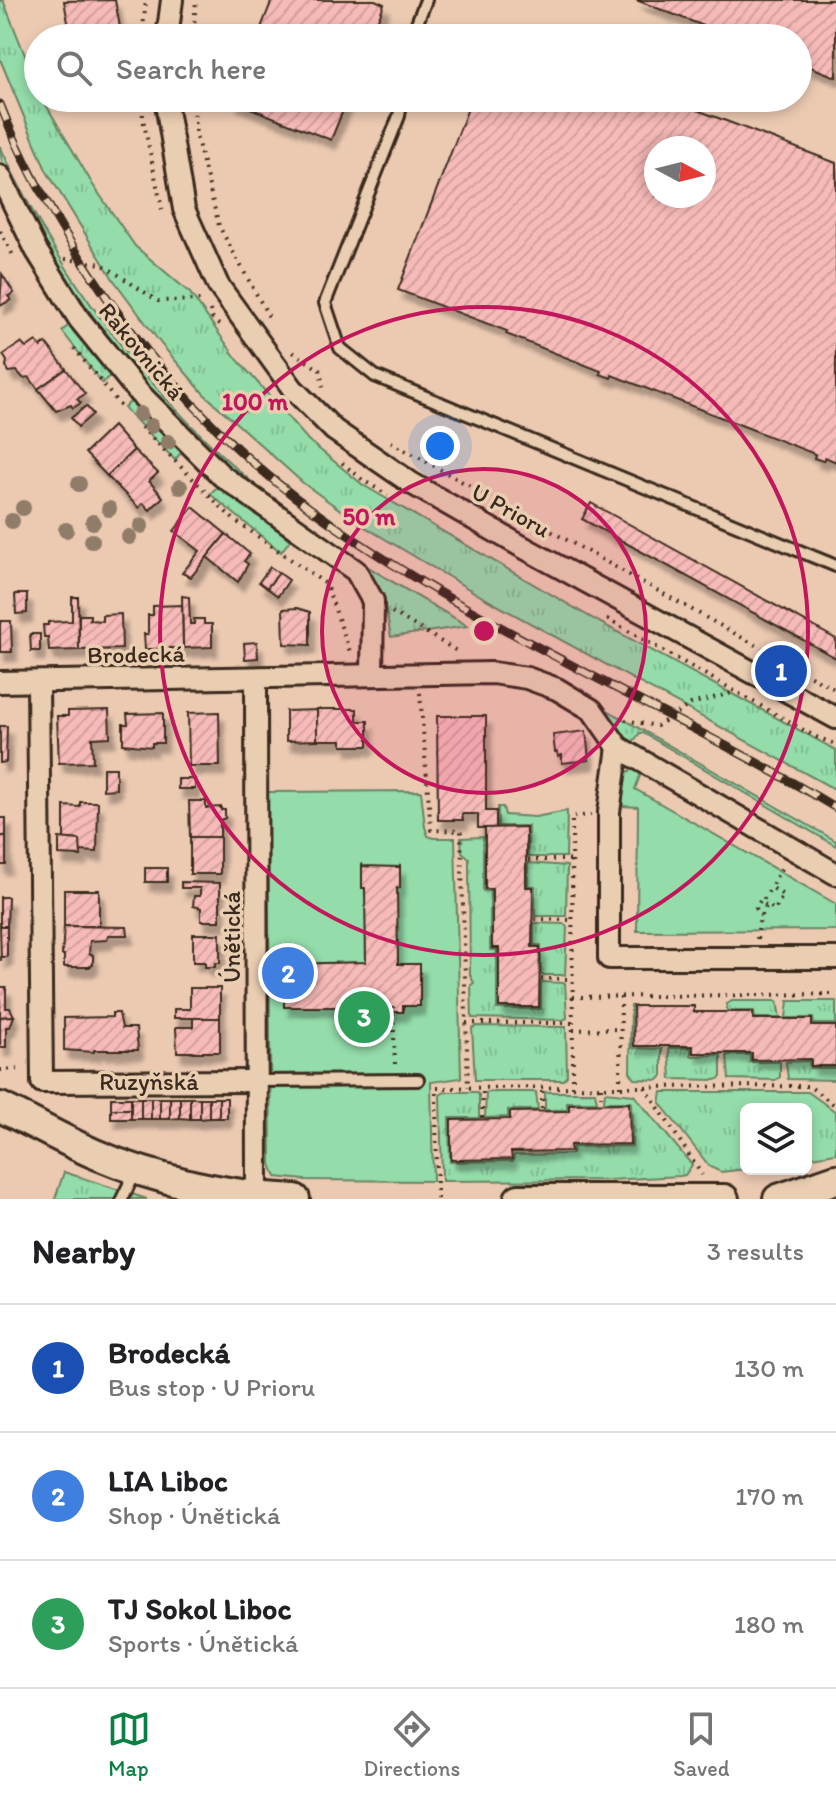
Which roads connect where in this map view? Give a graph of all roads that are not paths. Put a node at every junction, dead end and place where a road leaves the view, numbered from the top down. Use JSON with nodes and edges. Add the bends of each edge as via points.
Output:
{"nodes":[{"id":1,"x":172,"y":0,"type":"edge"},
{"id":2,"x":426,"y":0,"type":"edge"},
{"id":3,"x":169,"y":24,"type":"edge"},
{"id":4,"x":417,"y":24,"type":"edge"},
{"id":5,"x":167,"y":112,"type":"edge"},
{"id":6,"x":400,"y":112,"type":"edge"},
{"id":7,"x":0,"y":176,"type":"edge"},
{"id":8,"x":836,"y":566,"type":"edge"},
{"id":9,"x":372,"y":675,"type":"junction"},
{"id":10,"x":256,"y":678,"type":"junction"},
{"id":11,"x":0,"y":682,"type":"edge"},
{"id":12,"x":38,"y":682,"type":"junction"},
{"id":13,"x":836,"y":718,"type":"edge"},
{"id":14,"x":618,"y":747,"type":"junction"},
{"id":15,"x":836,"y":874,"type":"edge"},
{"id":16,"x":836,"y":958,"type":"edge"},
{"id":17,"x":418,"y":1080,"type":"dead end"},
{"id":18,"x":257,"y":1081,"type":"junction"},
{"id":19,"x":0,"y":1107,"type":"edge"},
{"id":20,"x":137,"y":1168,"type":"junction"},
{"id":21,"x":836,"y":1179,"type":"edge"},
{"id":22,"x":836,"y":1194,"type":"edge"},
{"id":23,"x":257,"y":1196,"type":"junction"},
{"id":24,"x":122,"y":1199,"type":"edge"},
{"id":25,"x":295,"y":1199,"type":"edge"},
{"id":26,"x":519,"y":1199,"type":"edge"},
{"id":27,"x":724,"y":1199,"type":"edge"},
{"id":28,"x":778,"y":1199,"type":"edge"},
{"id":29,"x":793,"y":1199,"type":"edge"}],
"edges":[{"from":1,"to":3,"type":"street"},
{"from":2,"to":4,"type":"lane"},
{"from":5,"to":13,"type":"street","name":"U Prioru","via":[[184,209],[218,285],[293,389],[334,430],[411,483],[519,545]]},
{"from":6,"to":8,"type":"lane","via":[[325,303],[340,348],[375,376]]},
{"from":7,"to":9,"type":"street","name":"Rakovnická","via":[[36,250],[79,319],[139,393],[222,476],[356,571],[373,601]]},
{"from":9,"to":10,"type":"street","name":"Brodecká"},
{"from":9,"to":14,"type":"street","name":"Brodecká","via":[[493,673],[527,678],[592,710]]},
{"from":10,"to":12,"type":"street","name":"Brodecká"},
{"from":10,"to":18,"type":"street","name":"Únětická"},
{"from":11,"to":12,"type":"street","name":"Brodecká"},
{"from":12,"to":18,"type":"street","name":"Ruzyňská","via":[[42,1082]]},
{"from":14,"to":15,"type":"street","name":"Brodecká"},
{"from":14,"to":16,"type":"street","via":[[609,812],[609,958]]},
{"from":17,"to":18,"type":"lane"},
{"from":18,"to":23,"type":"street","name":"Únětická"},
{"from":19,"to":20,"type":"street"},
{"from":20,"to":23,"type":"street"},
{"from":20,"to":24,"type":"lane"},
{"from":21,"to":28,"type":"street"},
{"from":22,"to":29,"type":"street"},
{"from":23,"to":25,"type":"street"},
{"from":26,"to":27,"type":"street"}]}
